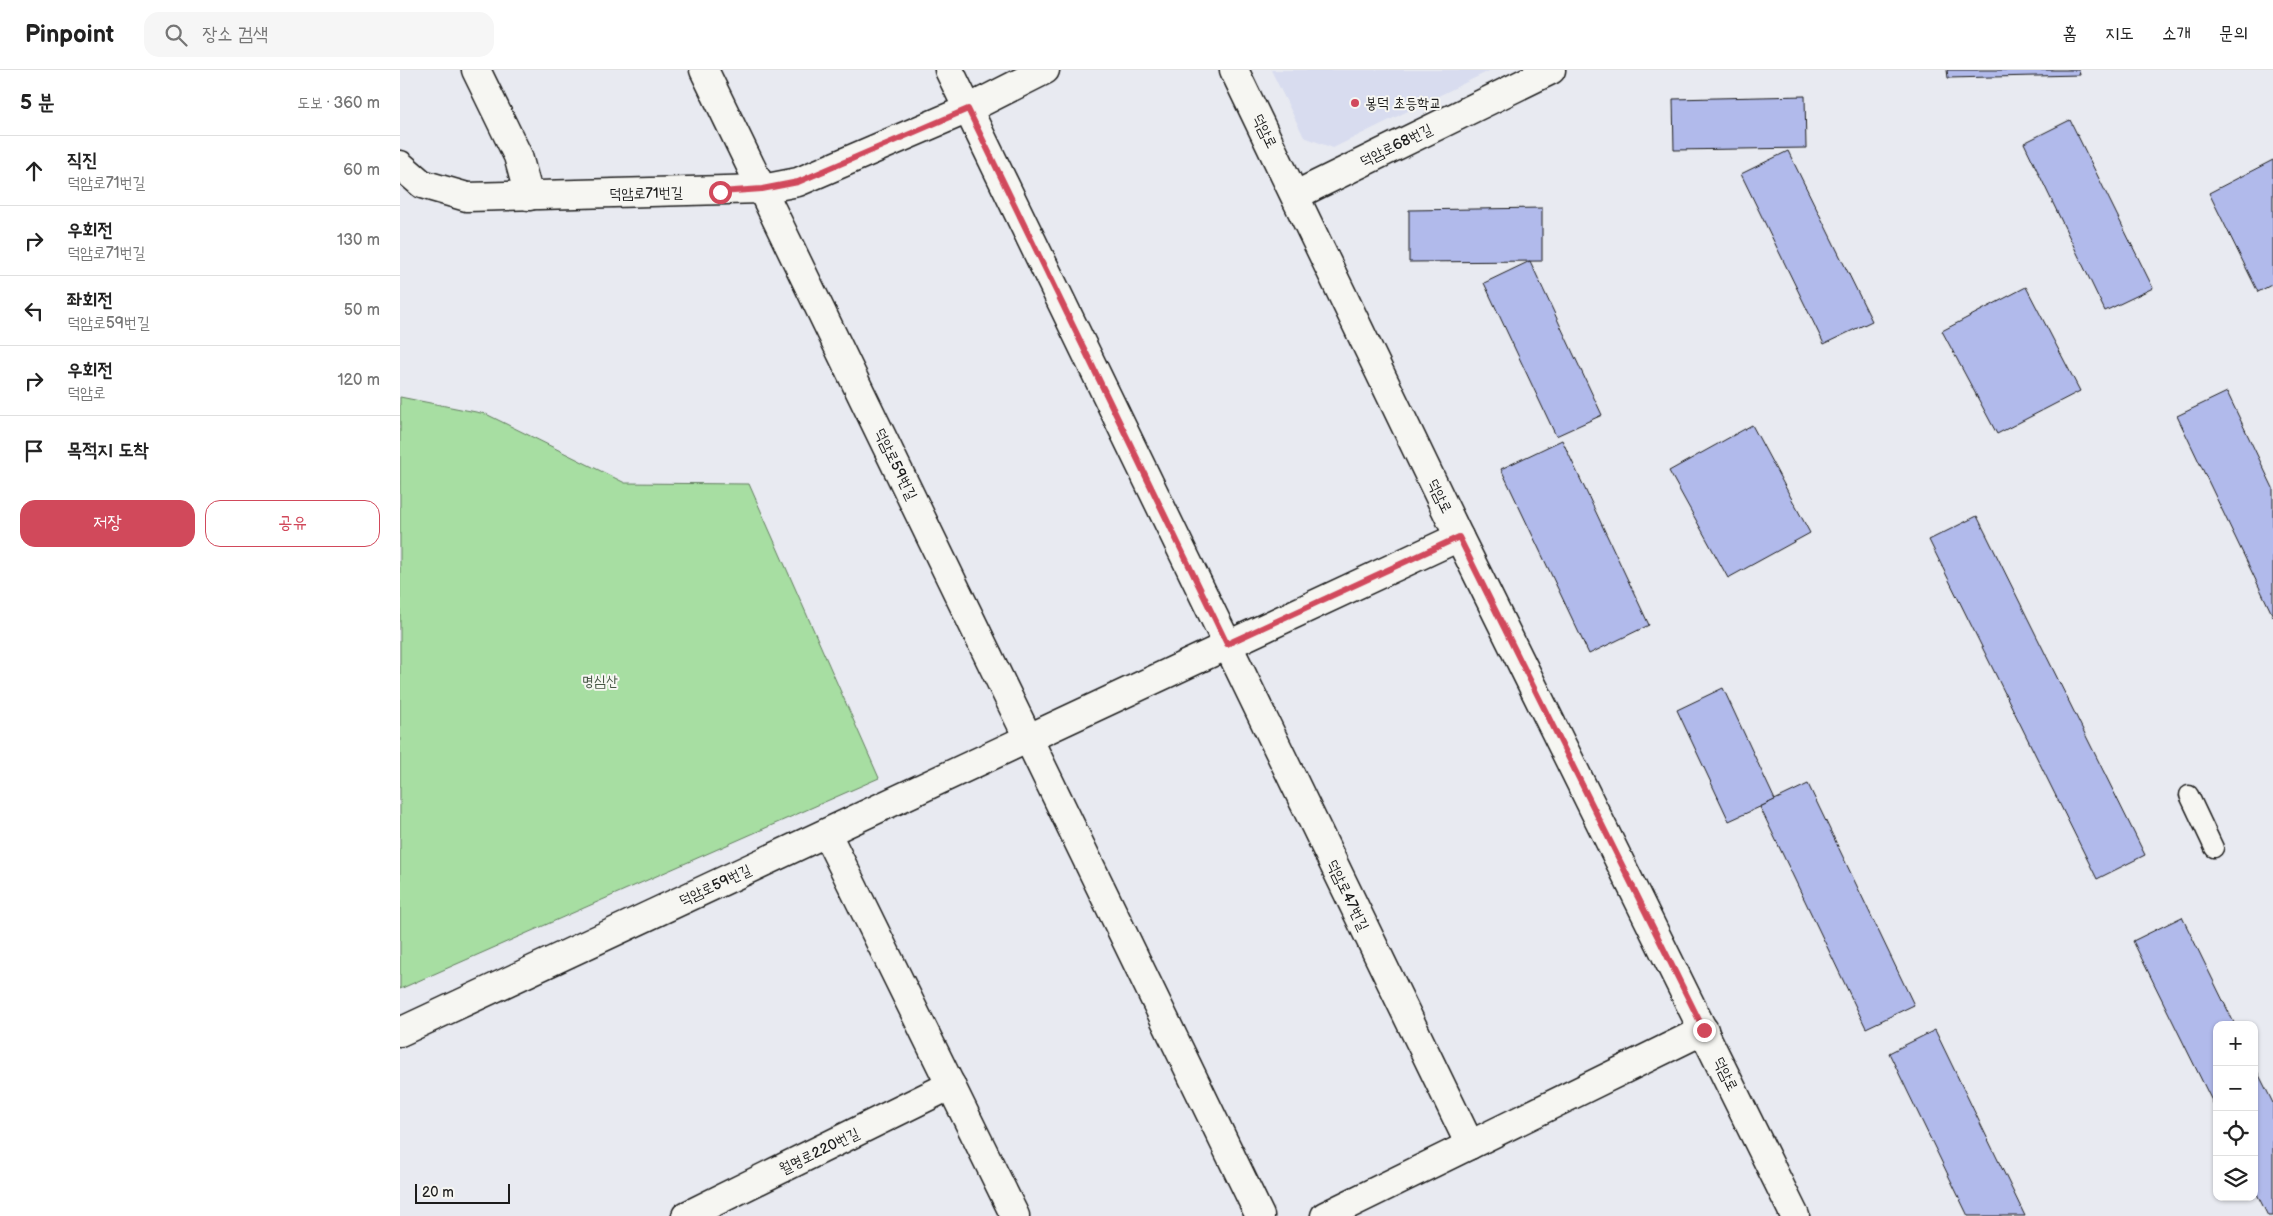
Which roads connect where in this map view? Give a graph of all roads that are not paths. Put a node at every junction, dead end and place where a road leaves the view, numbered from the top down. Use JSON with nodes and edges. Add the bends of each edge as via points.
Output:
{"nodes":[{"id":1,"x":476,"y":70,"type":"edge"},
{"id":2,"x":704,"y":70,"type":"edge"},
{"id":3,"x":949,"y":70,"type":"edge"},
{"id":4,"x":1045,"y":70,"type":"edge"},
{"id":5,"x":1234,"y":70,"type":"edge"},
{"id":6,"x":1551,"y":70,"type":"edge"},
{"id":7,"x":968,"y":109,"type":"junction"},
{"id":8,"x":400,"y":165,"type":"edge"},
{"id":9,"x":762,"y":189,"type":"junction"},
{"id":10,"x":1296,"y":195,"type":"junction"},
{"id":11,"x":529,"y":196,"type":"junction"},
{"id":12,"x":1459,"y":537,"type":"junction"},
{"id":13,"x":1227,"y":644,"type":"junction"},
{"id":14,"x":1030,"y":738,"type":"junction"},
{"id":15,"x":2189,"y":795,"type":"dead end"},
{"id":16,"x":827,"y":834,"type":"junction"},
{"id":17,"x":2214,"y":848,"type":"dead end"},
{"id":18,"x":1704,"y":1030,"type":"junction"},
{"id":19,"x":400,"y":1032,"type":"edge"},
{"id":20,"x":951,"y":1085,"type":"junction"},
{"id":21,"x":1470,"y":1145,"type":"junction"},
{"id":22,"x":686,"y":1216,"type":"edge"},
{"id":23,"x":1015,"y":1216,"type":"edge"},
{"id":24,"x":1260,"y":1216,"type":"edge"},
{"id":25,"x":1325,"y":1216,"type":"edge"},
{"id":26,"x":1795,"y":1216,"type":"edge"}],
"edges":[{"from":1,"to":11,"type":"street","via":[[518,156]]},
{"from":2,"to":9,"type":"street"},
{"from":3,"to":7,"type":"street"},
{"from":4,"to":7,"type":"street","name":"덕암로71번길"},
{"from":5,"to":10,"type":"street","name":"덕암로"},
{"from":6,"to":10,"type":"street","name":"덕암로68번길"},
{"from":7,"to":9,"type":"street","name":"덕암로71번길","via":[[798,182]]},
{"from":7,"to":13,"type":"street"},
{"from":8,"to":11,"type":"street","name":"덕암로71번길","via":[[422,184],[467,197]]},
{"from":9,"to":11,"type":"street","name":"덕암로71번길"},
{"from":9,"to":14,"type":"street","name":"덕암로59번길"},
{"from":10,"to":12,"type":"street","name":"덕암로"},
{"from":12,"to":13,"type":"street","name":"덕암로59번길"},
{"from":12,"to":18,"type":"street","name":"덕암로"},
{"from":13,"to":14,"type":"street","name":"덕암로59번길"},
{"from":13,"to":21,"type":"street","name":"덕암로47번길"},
{"from":14,"to":16,"type":"street","name":"덕암로59번길"},
{"from":14,"to":24,"type":"street"},
{"from":15,"to":17,"type":"lane"},
{"from":16,"to":19,"type":"street","name":"덕암로59번길"},
{"from":16,"to":20,"type":"street"},
{"from":18,"to":21,"type":"street"},
{"from":18,"to":26,"type":"street","name":"덕암로"},
{"from":20,"to":22,"type":"street","name":"월명로220번길"},
{"from":20,"to":23,"type":"street"},
{"from":21,"to":25,"type":"street"}]}
